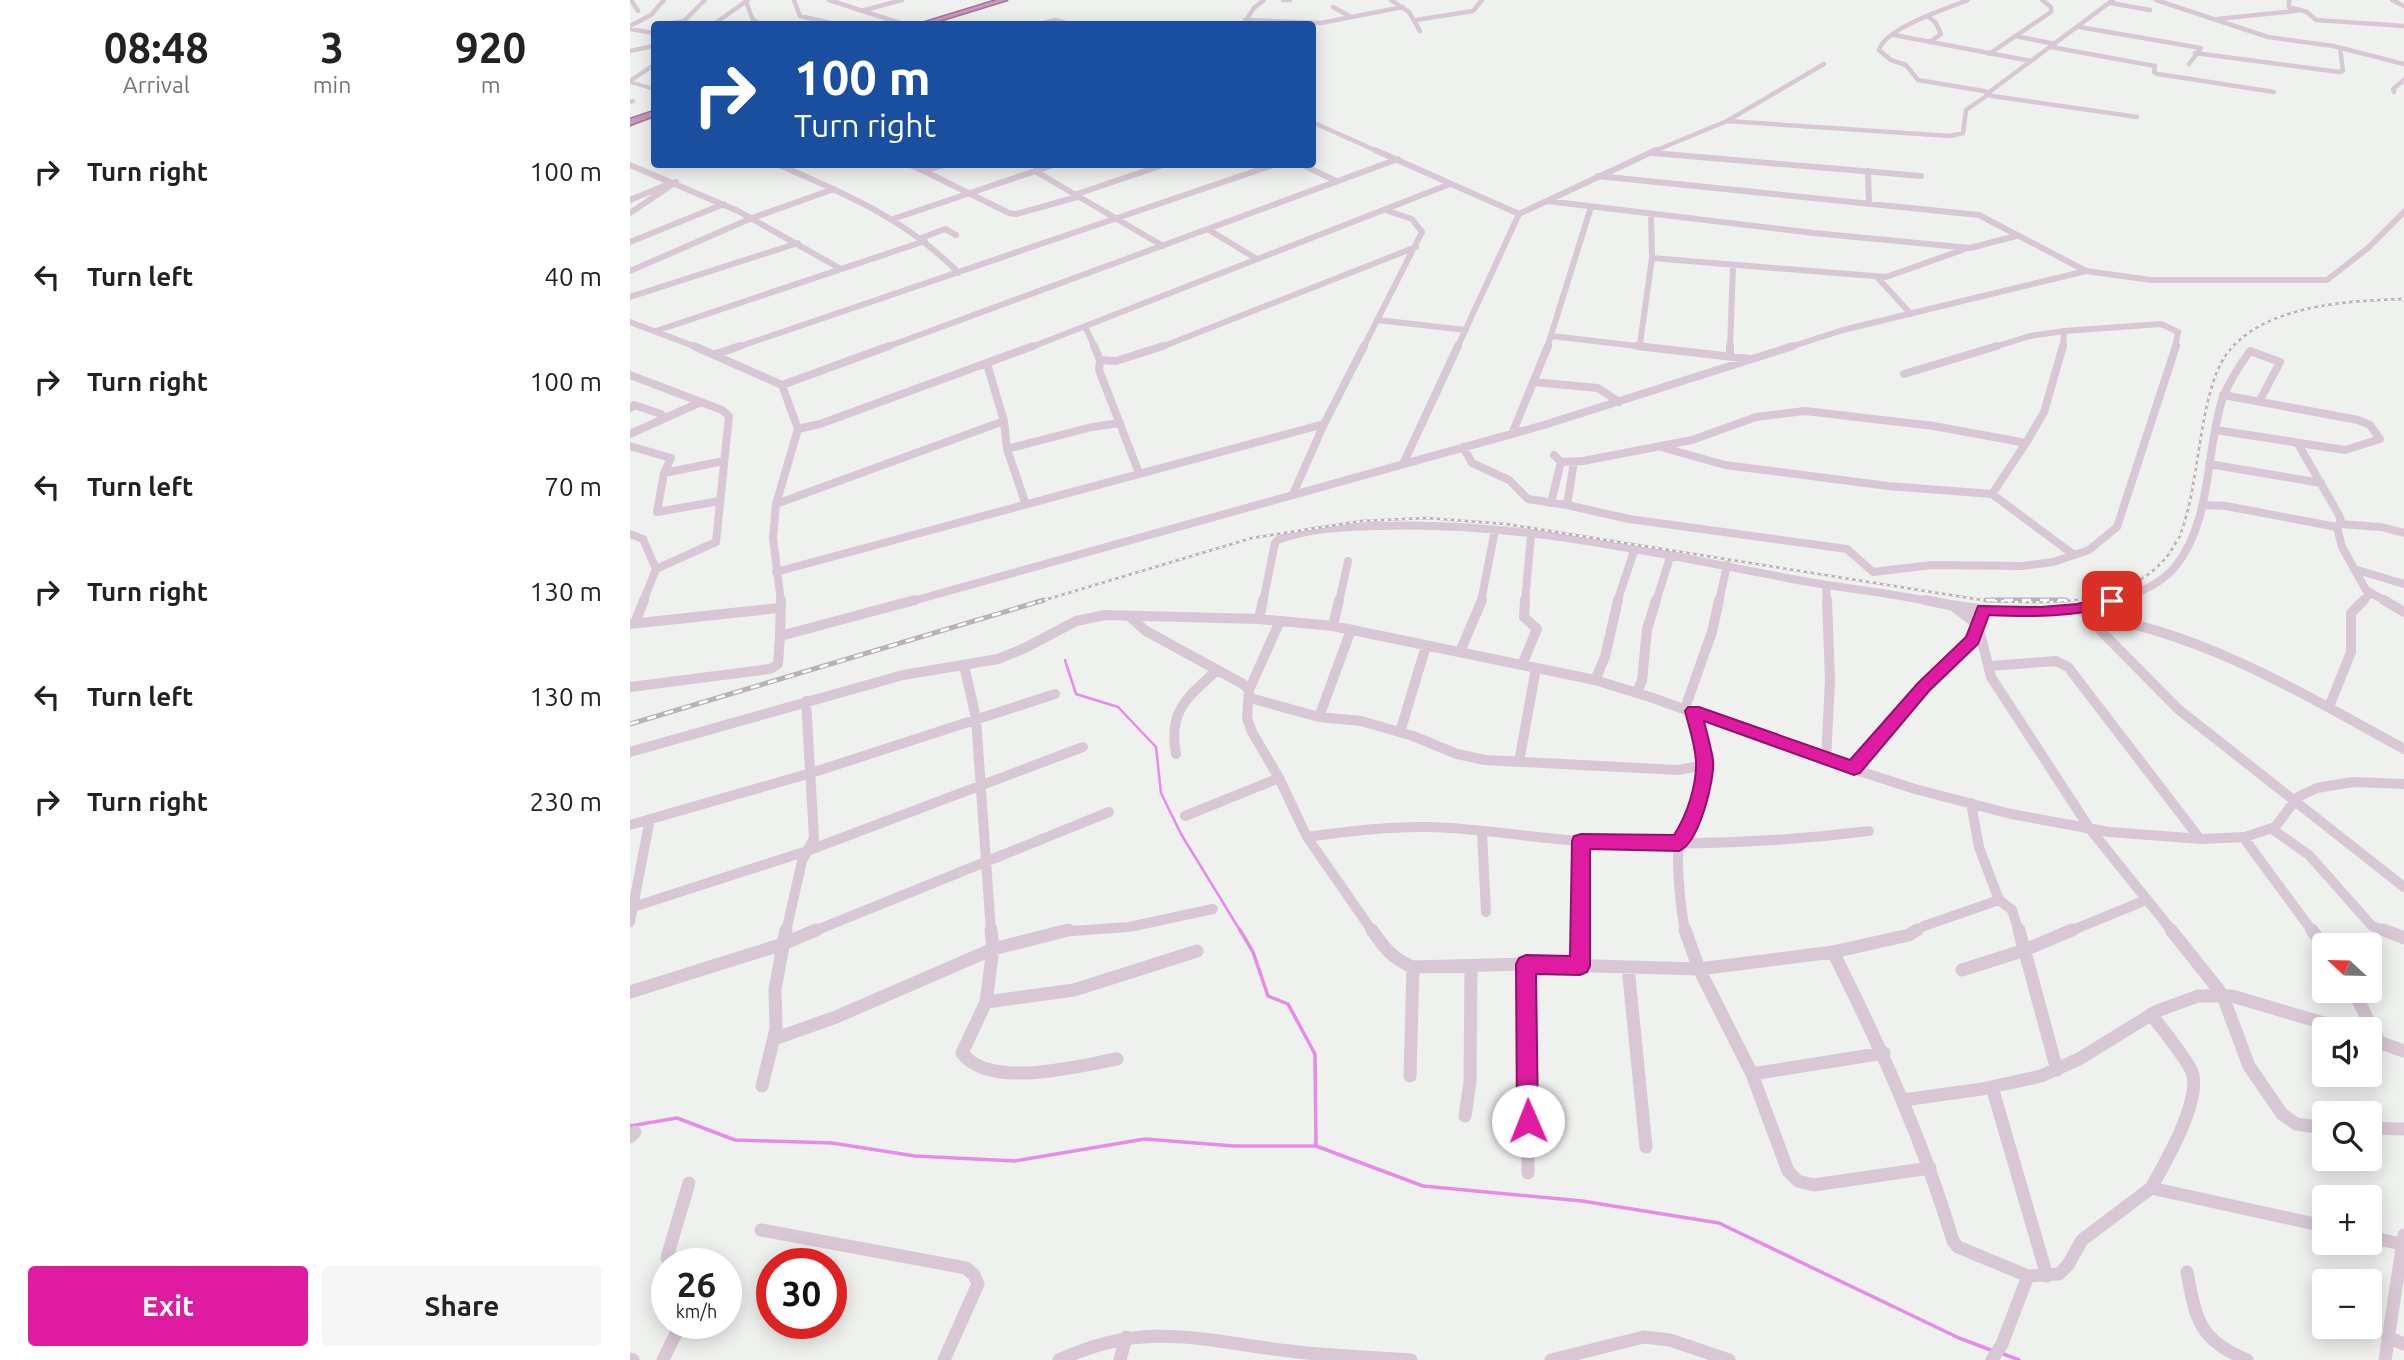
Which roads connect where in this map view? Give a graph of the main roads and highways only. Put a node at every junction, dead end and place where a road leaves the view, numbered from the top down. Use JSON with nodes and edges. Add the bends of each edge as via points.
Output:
{"nodes":[{"id":1,"x":1004,"y":0,"type":"edge"},
{"id":2,"x":1011,"y":0,"type":"edge"},
{"id":3,"x":933,"y":21,"type":"edge"},
{"id":4,"x":944,"y":21,"type":"edge"},
{"id":5,"x":651,"y":115,"type":"edge"},
{"id":6,"x":630,"y":124,"type":"edge"}],
"edges":[{"from":1,"to":3,"type":"highway"},
{"from":2,"to":4,"type":"highway"},
{"from":5,"to":6,"type":"highway"}]}
